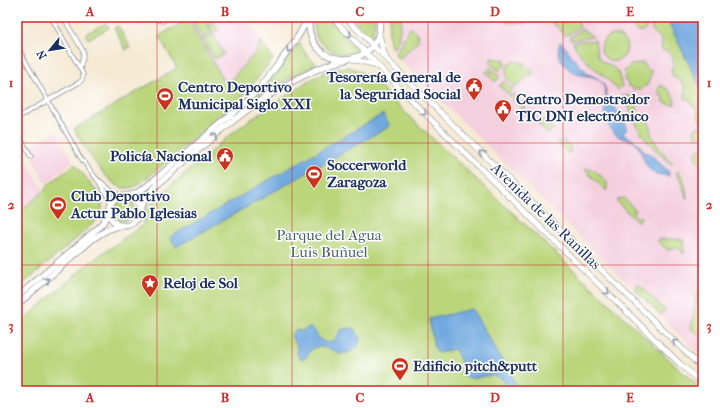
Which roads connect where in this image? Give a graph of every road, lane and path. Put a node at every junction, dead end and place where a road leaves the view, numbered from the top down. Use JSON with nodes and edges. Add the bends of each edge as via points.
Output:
{"nodes":[{"id":1,"x":51,"y":17,"type":"edge"},
{"id":2,"x":64,"y":17,"type":"edge"},
{"id":3,"x":156,"y":17,"type":"edge"},
{"id":4,"x":167,"y":17,"type":"edge"},
{"id":5,"x":309,"y":17,"type":"edge"},
{"id":6,"x":332,"y":17,"type":"edge"},
{"id":7,"x":345,"y":17,"type":"edge"},
{"id":8,"x":380,"y":19,"type":"edge"},
{"id":9,"x":379,"y":33,"type":"junction"},
{"id":10,"x":17,"y":46,"type":"edge"},
{"id":11,"x":372,"y":46,"type":"junction"},
{"id":12,"x":366,"y":52,"type":"junction"},
{"id":13,"x":83,"y":55,"type":"junction"},
{"id":14,"x":73,"y":58,"type":"junction"},
{"id":15,"x":352,"y":59,"type":"junction"},
{"id":16,"x":345,"y":60,"type":"junction"},
{"id":17,"x":388,"y":61,"type":"junction"},
{"id":18,"x":377,"y":66,"type":"junction"},
{"id":19,"x":80,"y":68,"type":"junction"},
{"id":20,"x":48,"y":100,"type":"junction"},
{"id":21,"x":17,"y":118,"type":"edge"},
{"id":22,"x":17,"y":132,"type":"edge"},
{"id":23,"x":31,"y":157,"type":"dead end"},
{"id":24,"x":95,"y":177,"type":"junction"},
{"id":25,"x":120,"y":196,"type":"junction"},
{"id":26,"x":128,"y":196,"type":"junction"},
{"id":27,"x":111,"y":203,"type":"junction"},
{"id":28,"x":109,"y":211,"type":"junction"},
{"id":29,"x":139,"y":211,"type":"junction"},
{"id":30,"x":122,"y":225,"type":"junction"},
{"id":31,"x":17,"y":297,"type":"edge"},
{"id":32,"x":17,"y":305,"type":"edge"},
{"id":33,"x":703,"y":369,"type":"edge"},
{"id":34,"x":702,"y":383,"type":"edge"}],
"edges":[{"from":1,"to":14,"type":"street"},
{"from":2,"to":13,"type":"street"},
{"from":3,"to":4,"type":"street","via":[[160,21]]},
{"from":5,"to":16,"type":"main road","via":[[310,34],[318,48],[330,57]]},
{"from":5,"to":26,"type":"main road","one_way":true,"via":[[279,63],[244,104],[147,186]]},
{"from":6,"to":12,"type":"main road","name":"Avenida de las Ranillas","one_way":true},
{"from":7,"to":11,"type":"main road","name":"Avenida de las Ranillas"},
{"from":8,"to":9,"type":"main road"},
{"from":9,"to":11,"type":"main road"},
{"from":9,"to":17,"type":"main road","name":"Avenida de las Ranillas"},
{"from":10,"to":20,"type":"street"},
{"from":11,"to":12,"type":"main road"},
{"from":11,"to":17,"type":"main road","name":"Avenida de las Ranillas"},
{"from":12,"to":15,"type":"main road"},
{"from":12,"to":18,"type":"main road","name":"Avenida de las Ranillas"},
{"from":13,"to":14,"type":"street","via":[[79,59]]},
{"from":13,"to":19,"type":"street"},
{"from":14,"to":19,"type":"street"},
{"from":15,"to":16,"type":"main road"},
{"from":15,"to":18,"type":"main road","name":"Avenida de las Ranillas"},
{"from":29,"to":16,"type":"main road","one_way":true,"via":[[145,198],[157,185],[246,110],[294,80],[328,64]]},
{"from":33,"to":17,"type":"main road","name":"Avenida de las Ranillas","one_way":true},
{"from":18,"to":34,"type":"main road","name":"Avenida de las Ranillas","one_way":true},
{"from":19,"to":20,"type":"street","via":[[84,76],[81,81]]},
{"from":20,"to":21,"type":"street"},
{"from":20,"to":24,"type":"street","via":[[80,157]]},
{"from":22,"to":23,"type":"street"},
{"from":24,"to":25,"type":"street"},
{"from":24,"to":27,"type":"street"},
{"from":25,"to":26,"type":"main road"},
{"from":25,"to":27,"type":"main road"},
{"from":26,"to":29,"type":"main road","via":[[135,200]]},
{"from":27,"to":28,"type":"main road"},
{"from":28,"to":30,"type":"main road","via":[[112,219]]},
{"from":28,"to":31,"type":"main road","via":[[98,228]]},
{"from":29,"to":30,"type":"main road","via":[[134,222]]},
{"from":32,"to":30,"type":"main road","one_way":true,"via":[[94,238]]}]}
